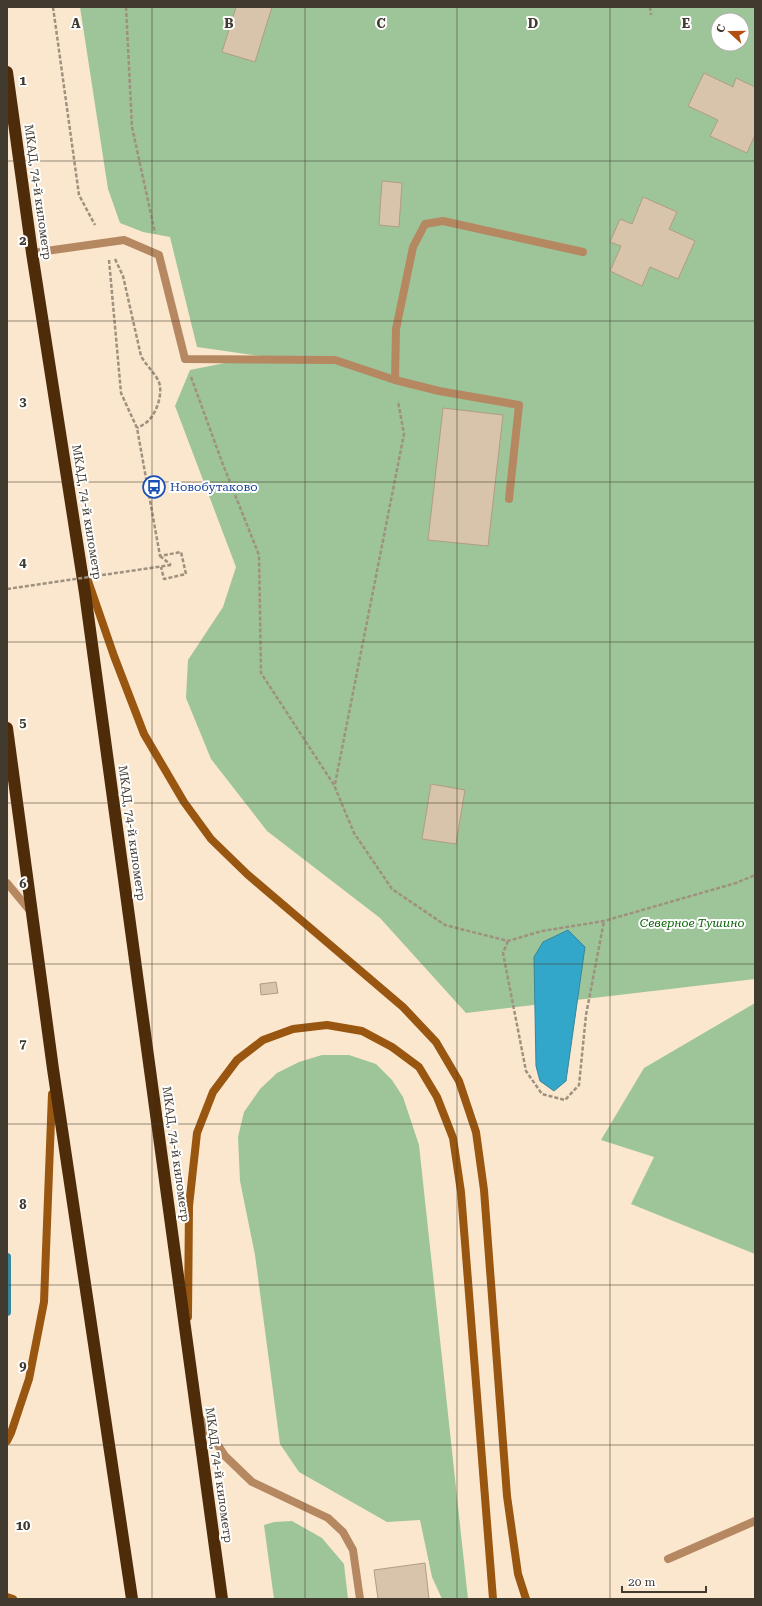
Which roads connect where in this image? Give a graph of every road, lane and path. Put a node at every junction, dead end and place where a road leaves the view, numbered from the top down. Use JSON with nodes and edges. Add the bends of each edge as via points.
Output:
{"nodes":[{"id":1,"x":53,"y":7,"type":"edge"},
{"id":2,"x":126,"y":7,"type":"edge"},
{"id":3,"x":650,"y":7,"type":"edge"},
{"id":4,"x":651,"y":15,"type":"dead end"},
{"id":5,"x":7,"y":72,"type":"edge"},
{"id":6,"x":110,"y":241,"type":"junction"},
{"id":7,"x":584,"y":252,"type":"dead end"},
{"id":8,"x":32,"y":253,"type":"junction"},
{"id":9,"x":159,"y":255,"type":"junction"},
{"id":10,"x":185,"y":359,"type":"junction"},
{"id":11,"x":395,"y":380,"type":"junction"},
{"id":12,"x":138,"y":428,"type":"junction"},
{"id":13,"x":509,"y":499,"type":"dead end"},
{"id":14,"x":79,"y":554,"type":"junction"},
{"id":15,"x":160,"y":556,"type":"junction"},
{"id":16,"x":161,"y":567,"type":"junction"},
{"id":17,"x":7,"y":589,"type":"edge"},
{"id":18,"x":7,"y":728,"type":"edge"},
{"id":19,"x":334,"y":785,"type":"junction"},
{"id":20,"x":755,"y":875,"type":"edge"},
{"id":21,"x":7,"y":883,"type":"edge"},
{"id":22,"x":32,"y":913,"type":"junction"},
{"id":23,"x":604,"y":921,"type":"junction"},
{"id":24,"x":508,"y":941,"type":"junction"},
{"id":25,"x":53,"y":1069,"type":"junction"},
{"id":26,"x":188,"y":1348,"type":"junction"},
{"id":27,"x":196,"y":1412,"type":"junction"},
{"id":28,"x":7,"y":1441,"type":"edge"},
{"id":29,"x":755,"y":1521,"type":"edge"},
{"id":30,"x":668,"y":1559,"type":"dead end"},
{"id":31,"x":7,"y":1597,"type":"edge"},
{"id":32,"x":13,"y":1599,"type":"edge"},
{"id":33,"x":132,"y":1599,"type":"edge"},
{"id":34,"x":222,"y":1599,"type":"edge"},
{"id":35,"x":360,"y":1599,"type":"edge"},
{"id":36,"x":492,"y":1599,"type":"edge"},
{"id":37,"x":526,"y":1599,"type":"edge"}],
"edges":[{"from":1,"to":6,"type":"path","via":[[79,195],[90,216]]},
{"from":2,"to":9,"type":"path","via":[[132,127]]},
{"from":3,"to":4,"type":"path"},
{"from":5,"to":8,"type":"highway","name":"МКАД, 74-й километр"},
{"from":6,"to":8,"type":"lane"},
{"from":6,"to":9,"type":"lane","via":[[124,240]]},
{"from":6,"to":12,"type":"path","via":[[121,393]]},
{"from":6,"to":12,"type":"path","via":[[123,276],[141,356],[160,384],[156,408],[149,420]]},
{"from":7,"to":11,"type":"lane","via":[[443,221],[424,224],[413,247],[396,329]]},
{"from":8,"to":14,"type":"highway","name":"МКАД, 74-й километр"},
{"from":9,"to":10,"type":"lane"},
{"from":10,"to":11,"type":"lane","via":[[335,360]]},
{"from":10,"to":19,"type":"path","via":[[258,555],[261,673]]},
{"from":11,"to":13,"type":"lane","via":[[439,391],[519,405]]},
{"from":11,"to":19,"type":"path","via":[[404,434]]},
{"from":12,"to":15,"type":"path"},
{"from":14,"to":26,"type":"highway","name":"МКАД, 74-й километр"},
{"from":14,"to":37,"type":"main road","via":[[144,734],[184,802],[211,838],[247,874],[403,1007],[436,1042],[459,1081],[476,1132],[484,1190],[507,1496],[518,1574]]},
{"from":15,"to":16,"type":"path","bridge":true,"via":[[171,565]]},
{"from":15,"to":16,"type":"path","via":[[181,552],[186,574],[164,579]]},
{"from":16,"to":17,"type":"path","bridge":true},
{"from":18,"to":22,"type":"highway"},
{"from":19,"to":24,"type":"path","via":[[354,833],[392,889],[444,925]]},
{"from":20,"to":23,"type":"path","via":[[736,883]]},
{"from":21,"to":22,"type":"lane"},
{"from":22,"to":25,"type":"highway"},
{"from":23,"to":24,"type":"path","via":[[542,930]]},
{"from":23,"to":24,"type":"path","via":[[586,1015],[579,1085],[565,1100],[542,1094],[526,1070],[503,953]]},
{"from":25,"to":28,"type":"main road","via":[[44,1302],[29,1380]]},
{"from":25,"to":33,"type":"highway"},
{"from":26,"to":27,"type":"highway","name":"МКАД, 74-й километр"},
{"from":26,"to":36,"type":"main road","via":[[189,1206],[197,1133],[213,1092],[237,1060],[263,1040],[293,1029],[327,1025],[362,1031],[392,1047],[419,1067],[437,1097],[453,1138],[461,1192]]},
{"from":27,"to":34,"type":"highway","name":"МКАД, 74-й километр"},
{"from":27,"to":35,"type":"lane","via":[[225,1456],[252,1482],[328,1518],[343,1532],[353,1550]]},
{"from":29,"to":30,"type":"lane"},
{"from":31,"to":32,"type":"main road"}]}
